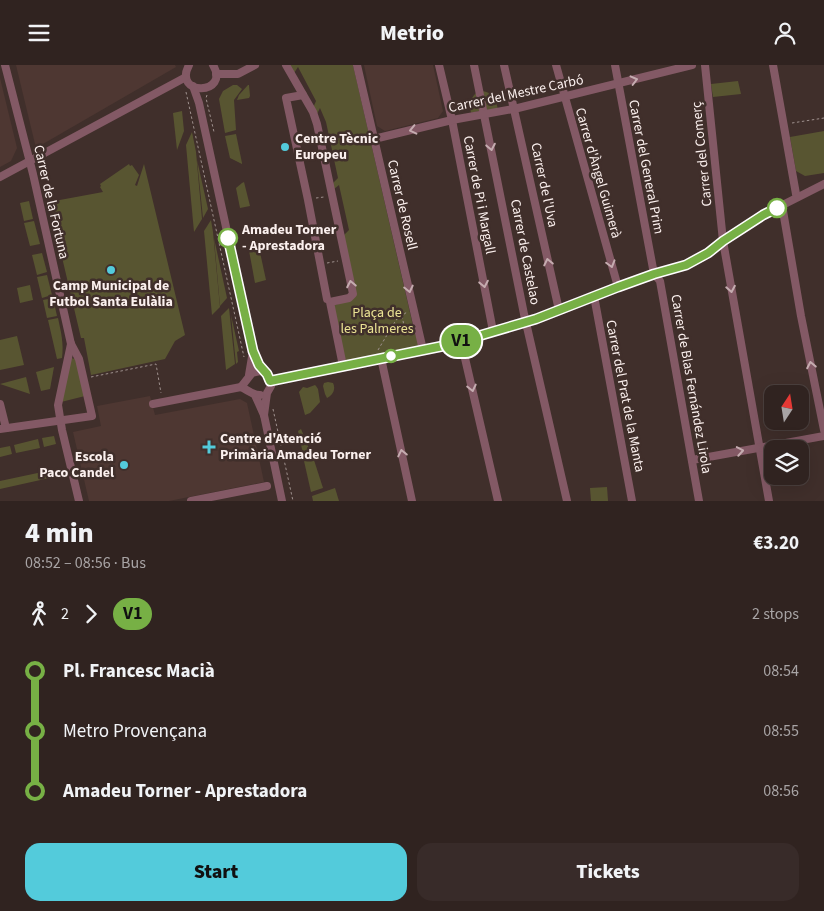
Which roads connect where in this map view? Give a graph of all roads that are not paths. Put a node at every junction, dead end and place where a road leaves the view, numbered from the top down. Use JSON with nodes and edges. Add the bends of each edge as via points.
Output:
{"nodes":[{"id":1,"x":5,"y":65,"type":"edge"},
{"id":2,"x":213,"y":65,"type":"edge"},
{"id":3,"x":254,"y":65,"type":"edge"},
{"id":4,"x":286,"y":65,"type":"edge"},
{"id":5,"x":357,"y":65,"type":"edge"},
{"id":6,"x":439,"y":65,"type":"edge"},
{"id":7,"x":474,"y":65,"type":"edge"},
{"id":8,"x":504,"y":65,"type":"edge"},
{"id":9,"x":556,"y":65,"type":"edge"},
{"id":10,"x":614,"y":65,"type":"edge"},
{"id":11,"x":692,"y":65,"type":"edge"},
{"id":12,"x":705,"y":65,"type":"edge"},
{"id":13,"x":773,"y":65,"type":"edge"},
{"id":14,"x":187,"y":66,"type":"edge"},
{"id":15,"x":216,"y":74,"type":"junction"},
{"id":16,"x":186,"y":77,"type":"junction"},
{"id":17,"x":618,"y":84,"type":"junction"},
{"id":18,"x":189,"y":88,"type":"junction"},
{"id":19,"x":204,"y":89,"type":"junction"},
{"id":20,"x":303,"y":95,"type":"junction"},
{"id":21,"x":564,"y":97,"type":"junction"},
{"id":22,"x":200,"y":103,"type":"junction"},
{"id":23,"x":514,"y":109,"type":"junction"},
{"id":24,"x":484,"y":114,"type":"junction"},
{"id":25,"x":452,"y":121,"type":"junction"},
{"id":26,"x":374,"y":139,"type":"junction"},
{"id":27,"x":29,"y":161,"type":"junction"},
{"id":28,"x":0,"y":177,"type":"edge"},
{"id":29,"x":824,"y":184,"type":"edge"},
{"id":30,"x":797,"y":197,"type":"junction"},
{"id":31,"x":782,"y":205,"type":"junction"},
{"id":32,"x":723,"y":241,"type":"junction"},
{"id":33,"x":654,"y":274,"type":"junction"},
{"id":34,"x":618,"y":287,"type":"junction"},
{"id":35,"x":594,"y":296,"type":"junction"},
{"id":36,"x":327,"y":299,"type":"dead end"},
{"id":37,"x":559,"y":310,"type":"junction"},
{"id":38,"x":526,"y":322,"type":"junction"},
{"id":39,"x":494,"y":331,"type":"junction"},
{"id":40,"x":461,"y":341,"type":"junction"},
{"id":41,"x":71,"y":344,"type":"junction"},
{"id":42,"x":423,"y":350,"type":"junction"},
{"id":43,"x":253,"y":351,"type":"junction"},
{"id":44,"x":378,"y":356,"type":"junction"},
{"id":45,"x":343,"y":366,"type":"junction"},
{"id":46,"x":265,"y":372,"type":"junction"},
{"id":47,"x":249,"y":375,"type":"junction"},
{"id":48,"x":270,"y":381,"type":"junction"},
{"id":49,"x":242,"y":387,"type":"junction"},
{"id":50,"x":266,"y":393,"type":"junction"},
{"id":51,"x":255,"y":395,"type":"junction"},
{"id":52,"x":0,"y":403,"type":"edge"},
{"id":53,"x":153,"y":404,"type":"dead end"},
{"id":54,"x":264,"y":415,"type":"junction"},
{"id":55,"x":60,"y":421,"type":"junction"},
{"id":56,"x":3,"y":429,"type":"edge"},
{"id":57,"x":824,"y":429,"type":"edge"},
{"id":58,"x":824,"y":436,"type":"edge"},
{"id":59,"x":758,"y":448,"type":"junction"},
{"id":60,"x":692,"y":460,"type":"junction"},
{"id":61,"x":267,"y":485,"type":"dead end"},
{"id":62,"x":79,"y":501,"type":"edge"},
{"id":63,"x":191,"y":501,"type":"edge"},
{"id":64,"x":282,"y":501,"type":"edge"},
{"id":65,"x":412,"y":501,"type":"edge"},
{"id":66,"x":498,"y":501,"type":"edge"},
{"id":67,"x":567,"y":501,"type":"edge"},
{"id":68,"x":632,"y":501,"type":"edge"},
{"id":69,"x":699,"y":501,"type":"edge"},
{"id":70,"x":769,"y":501,"type":"edge"}],
"edges":[{"from":1,"to":27,"type":"street","name":"Carrer de la Fortuna"},
{"from":2,"to":15,"type":"street"},
{"from":3,"to":15,"type":"street","via":[[238,74]]},
{"from":4,"to":20,"type":"street"},
{"from":5,"to":26,"type":"street","name":"Carrer de Rosell"},
{"from":6,"to":25,"type":"street","name":"Carrer de Pi i Margall"},
{"from":7,"to":24,"type":"street","name":"Carrer de Castelao"},
{"from":8,"to":23,"type":"street","name":"Carrer de l'Uva"},
{"from":9,"to":21,"type":"street","name":"Carrer d'Àngel Guimerà"},
{"from":10,"to":17,"type":"street","name":"Carrer del General Prim"},
{"from":17,"to":11,"type":"street","name":"Carrer del Mestre Carbó","one_way":true},
{"from":12,"to":32,"type":"street","name":"Carrer del Comerç"},
{"from":13,"to":30,"type":"street"},
{"from":14,"to":16,"type":"street"},
{"from":15,"to":19,"type":"street","via":[[212,85]]},
{"from":16,"to":18,"type":"street"},
{"from":16,"to":27,"type":"street"},
{"from":17,"to":21,"type":"street","name":"Carrer del Mestre Carbó"},
{"from":17,"to":33,"type":"street","name":"Carrer del General Prim"},
{"from":18,"to":19,"type":"street"},
{"from":18,"to":22,"type":"street"},
{"from":19,"to":22,"type":"street"},
{"from":20,"to":36,"type":"street","via":[[282,99],[288,109]]},
{"from":45,"to":20,"type":"street","one_way":true,"via":[[330,302],[353,294],[317,124]]},
{"from":21,"to":23,"type":"street","name":"Carrer del Mestre Carbó"},
{"from":21,"to":34,"type":"street","name":"Carrer d'Àngel Guimerà","one_way":true},
{"from":22,"to":43,"type":"street"},
{"from":23,"to":24,"type":"street","name":"Carrer del Mestre Carbó"},
{"from":37,"to":23,"type":"street","name":"Carrer de l'Uva","one_way":true},
{"from":24,"to":25,"type":"street","name":"Carrer del Mestre Carbó"},
{"from":24,"to":38,"type":"street","name":"Carrer de Castelao","one_way":true},
{"from":25,"to":26,"type":"street","name":"Carrer del Mestre Carbó","one_way":true},
{"from":25,"to":39,"type":"street","name":"Carrer de Pi i Margall","one_way":true},
{"from":26,"to":42,"type":"street","name":"Carrer de Rosell","one_way":true},
{"from":27,"to":28,"type":"street"},
{"from":27,"to":41,"type":"street","name":"Carrer de la Fortuna"},
{"from":29,"to":30,"type":"street"},
{"from":30,"to":31,"type":"street"},
{"from":31,"to":32,"type":"street"},
{"from":57,"to":31,"type":"street","one_way":true},
{"from":32,"to":33,"type":"street","via":[[686,265]]},
{"from":32,"to":59,"type":"street","name":"Carrer del Comerç","one_way":true},
{"from":33,"to":34,"type":"street"},
{"from":33,"to":60,"type":"street","name":"Carrer de Blas Fernández Lirola","via":[[660,281]]},
{"from":34,"to":35,"type":"street"},
{"from":35,"to":37,"type":"street"},
{"from":35,"to":68,"type":"street","name":"Carrer del Prat de la Manta"},
{"from":37,"to":38,"type":"street"},
{"from":38,"to":39,"type":"street"},
{"from":38,"to":67,"type":"street","name":"Carrer de Castelao"},
{"from":39,"to":40,"type":"street"},
{"from":40,"to":42,"type":"street"},
{"from":40,"to":66,"type":"street","one_way":true},
{"from":41,"to":55,"type":"street","name":"Carrer de la Fortuna","via":[[58,405]]},
{"from":41,"to":55,"type":"street","name":"Carrer de la Fortuna","via":[[79,359],[92,416]]},
{"from":42,"to":44,"type":"street"},
{"from":43,"to":46,"type":"street"},
{"from":43,"to":47,"type":"street"},
{"from":44,"to":45,"type":"street"},
{"from":65,"to":44,"type":"street","one_way":true},
{"from":45,"to":48,"type":"street"},
{"from":46,"to":47,"type":"street","via":[[256,371]]},
{"from":46,"to":48,"type":"street"},
{"from":47,"to":49,"type":"street"},
{"from":48,"to":50,"type":"street","via":[[271,386]]},
{"from":49,"to":51,"type":"street"},
{"from":49,"to":53,"type":"street"},
{"from":50,"to":51,"type":"street"},
{"from":50,"to":54,"type":"street"},
{"from":51,"to":54,"type":"street"},
{"from":52,"to":56,"type":"street"},
{"from":54,"to":64,"type":"street"},
{"from":55,"to":56,"type":"street"},
{"from":55,"to":62,"type":"street","name":"Carrer de la Fortuna"},
{"from":58,"to":59,"type":"street"},
{"from":60,"to":59,"type":"street","one_way":true},
{"from":59,"to":70,"type":"street","name":"Carrer del Comerç"},
{"from":60,"to":69,"type":"street","name":"Carrer de Blas Fernández Lirola"},
{"from":61,"to":63,"type":"street"}]}
